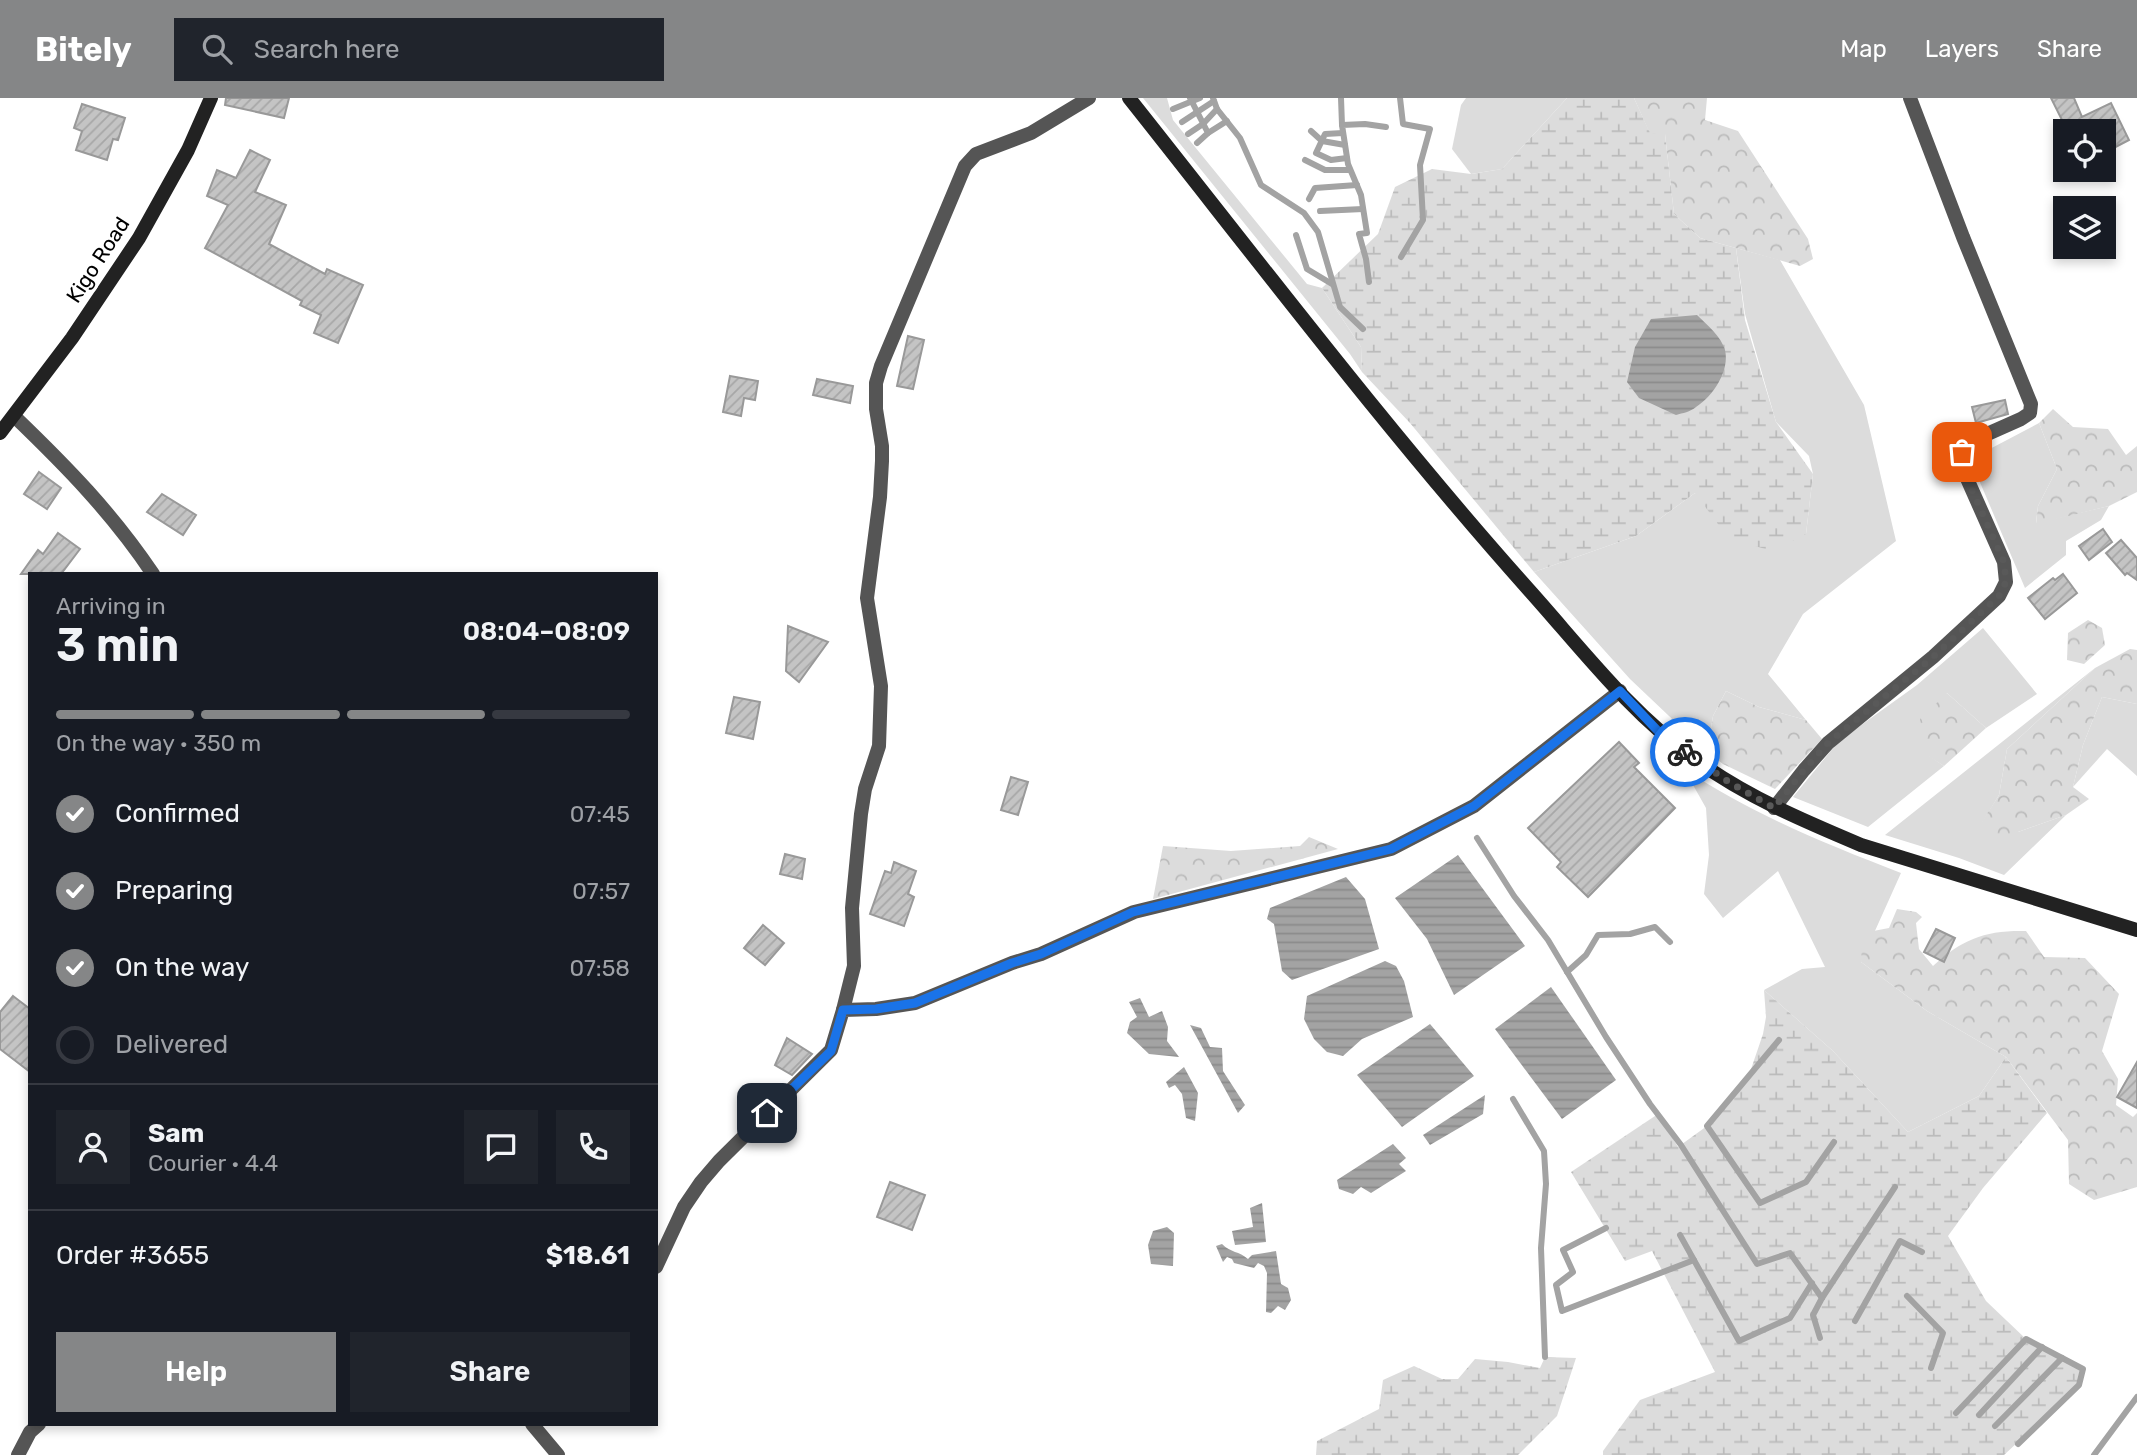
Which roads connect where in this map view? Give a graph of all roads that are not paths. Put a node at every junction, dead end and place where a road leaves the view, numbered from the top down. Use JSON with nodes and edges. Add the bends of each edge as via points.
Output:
{"nodes":[{"id":1,"x":211,"y":98,"type":"edge"},
{"id":2,"x":1089,"y":98,"type":"edge"},
{"id":3,"x":1129,"y":98,"type":"edge"},
{"id":4,"x":1910,"y":98,"type":"edge"},
{"id":5,"x":14,"y":416,"type":"junction"},
{"id":6,"x":0,"y":433,"type":"edge"},
{"id":7,"x":152,"y":572,"type":"edge"},
{"id":8,"x":1620,"y":691,"type":"junction"},
{"id":9,"x":1774,"y":808,"type":"junction"},
{"id":10,"x":2137,"y":930,"type":"edge"},
{"id":11,"x":843,"y":1010,"type":"junction"},
{"id":12,"x":658,"y":1263,"type":"edge"},
{"id":13,"x":36,"y":1426,"type":"edge"},
{"id":14,"x":534,"y":1426,"type":"edge"},
{"id":15,"x":18,"y":1455,"type":"edge"},
{"id":16,"x":558,"y":1455,"type":"edge"}],
"edges":[{"from":1,"to":5,"type":"street","name":"Kigo Road","via":[[139,238]]},
{"from":2,"to":11,"type":"street","via":[[1031,133],[976,154],[965,166],[876,383],[883,446],[867,598],[881,686],[879,746],[861,814],[852,908],[854,966]]},
{"from":3,"to":8,"type":"street","via":[[1441,490]]},
{"from":4,"to":9,"type":"street","via":[[2031,404],[2030,413],[1967,443],[1962,452],[1961,465],[2004,562],[2006,582],[1999,596],[1933,657],[1828,743]]},
{"from":5,"to":6,"type":"street","name":"Kigo Road"},
{"from":5,"to":7,"type":"street","via":[[106,509]]},
{"from":8,"to":9,"type":"street","via":[[1657,730],[1696,760]]},
{"from":8,"to":11,"type":"street","via":[[1474,806],[1391,849],[1133,912],[915,1003]]},
{"from":9,"to":10,"type":"street","via":[[1861,845]]},
{"from":11,"to":12,"type":"street","via":[[831,1051],[701,1182]]},
{"from":13,"to":15,"type":"street"},
{"from":14,"to":16,"type":"street"}]}
